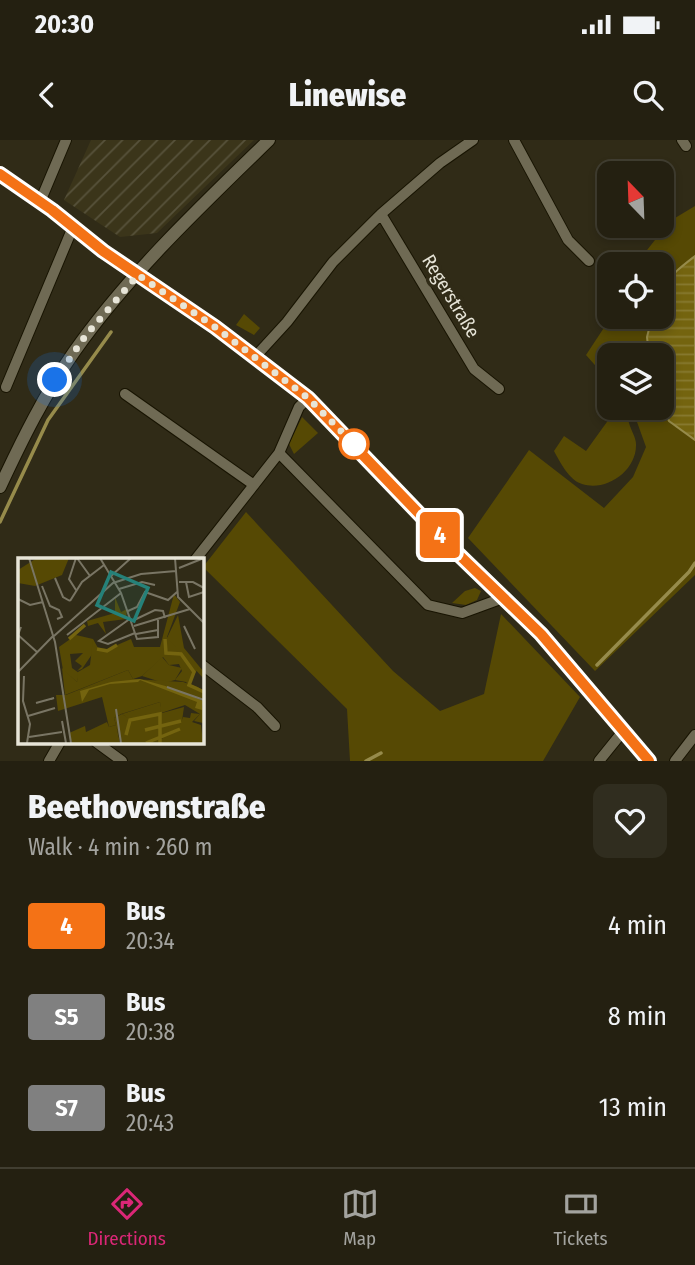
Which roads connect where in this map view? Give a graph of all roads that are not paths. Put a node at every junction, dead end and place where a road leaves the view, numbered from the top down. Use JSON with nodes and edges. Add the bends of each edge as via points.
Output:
{"nodes":[{"id":1,"x":66,"y":140,"type":"edge"},
{"id":2,"x":269,"y":140,"type":"edge"},
{"id":3,"x":473,"y":140,"type":"edge"},
{"id":4,"x":513,"y":140,"type":"edge"},
{"id":5,"x":0,"y":174,"type":"edge"},
{"id":6,"x":40,"y":202,"type":"junction"},
{"id":7,"x":381,"y":214,"type":"junction"},
{"id":8,"x":73,"y":227,"type":"junction"},
{"id":9,"x":589,"y":261,"type":"dead end"},
{"id":10,"x":138,"y":275,"type":"junction"},
{"id":11,"x":255,"y":357,"type":"junction"},
{"id":12,"x":6,"y":387,"type":"dead end"},
{"id":13,"x":499,"y":389,"type":"dead end"},
{"id":14,"x":125,"y":394,"type":"dead end"},
{"id":15,"x":308,"y":398,"type":"junction"},
{"id":16,"x":279,"y":453,"type":"junction"},
{"id":17,"x":254,"y":485,"type":"junction"},
{"id":18,"x":0,"y":487,"type":"edge"},
{"id":19,"x":197,"y":558,"type":"edge"},
{"id":20,"x":503,"y":597,"type":"junction"},
{"id":21,"x":203,"y":666,"type":"edge"},
{"id":22,"x":275,"y":726,"type":"dead end"},
{"id":23,"x":624,"y":730,"type":"junction"},
{"id":24,"x":695,"y":735,"type":"edge"},
{"id":25,"x":59,"y":744,"type":"edge"},
{"id":26,"x":99,"y":744,"type":"edge"},
{"id":27,"x":49,"y":761,"type":"edge"},
{"id":28,"x":122,"y":761,"type":"edge"},
{"id":29,"x":599,"y":761,"type":"edge"},
{"id":30,"x":649,"y":761,"type":"edge"},
{"id":31,"x":675,"y":761,"type":"edge"}],
"edges":[{"from":1,"to":6,"type":"street"},
{"from":2,"to":10,"type":"street"},
{"from":3,"to":7,"type":"street"},
{"from":4,"to":9,"type":"street","via":[[568,240]]},
{"from":5,"to":6,"type":"street"},
{"from":6,"to":8,"type":"street"},
{"from":7,"to":11,"type":"street","via":[[333,262]]},
{"from":7,"to":13,"type":"street","name":"Regerstraße","via":[[474,369]]},
{"from":8,"to":10,"type":"street"},
{"from":8,"to":12,"type":"street"},
{"from":10,"to":11,"type":"street"},
{"from":10,"to":18,"type":"street","via":[[86,335],[55,380]]},
{"from":11,"to":15,"type":"street"},
{"from":14,"to":17,"type":"street"},
{"from":15,"to":16,"type":"street","via":[[299,407]]},
{"from":15,"to":20,"type":"street"},
{"from":16,"to":17,"type":"street"},
{"from":16,"to":20,"type":"street","via":[[428,604],[462,613]]},
{"from":17,"to":19,"type":"street"},
{"from":20,"to":23,"type":"street"},
{"from":21,"to":22,"type":"street"},
{"from":23,"to":29,"type":"street"},
{"from":23,"to":30,"type":"street"},
{"from":24,"to":31,"type":"street"},
{"from":25,"to":27,"type":"street"},
{"from":26,"to":28,"type":"street"}]}
